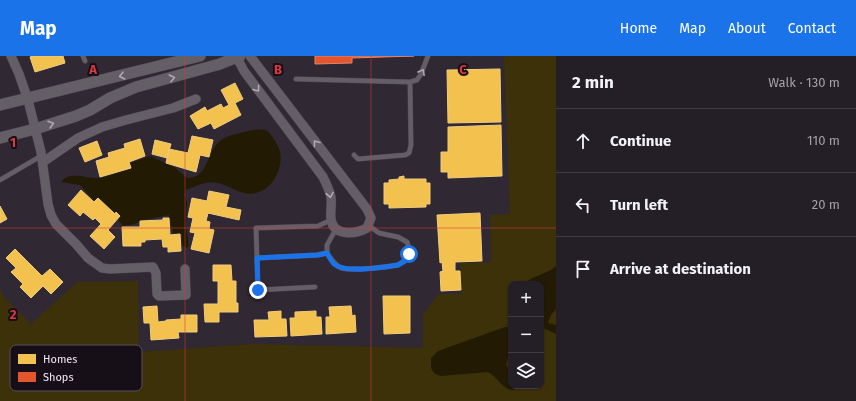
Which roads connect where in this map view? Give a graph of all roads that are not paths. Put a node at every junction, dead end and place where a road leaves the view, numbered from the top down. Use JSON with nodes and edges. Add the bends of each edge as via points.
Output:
{"nodes":[{"id":1,"x":11,"y":56,"type":"edge"},
{"id":2,"x":83,"y":56,"type":"edge"},
{"id":3,"x":200,"y":56,"type":"edge"},
{"id":4,"x":250,"y":56,"type":"edge"},
{"id":5,"x":428,"y":56,"type":"edge"},
{"id":6,"x":238,"y":57,"type":"edge"},
{"id":7,"x":85,"y":61,"type":"dead end"},
{"id":8,"x":296,"y":80,"type":"dead end"},
{"id":9,"x":410,"y":82,"type":"junction"},
{"id":10,"x":196,"y":99,"type":"dead end"},
{"id":11,"x":28,"y":100,"type":"junction"},
{"id":12,"x":0,"y":106,"type":"edge"},
{"id":13,"x":35,"y":129,"type":"junction"},
{"id":14,"x":0,"y":138,"type":"edge"},
{"id":15,"x":354,"y":155,"type":"dead end"},
{"id":16,"x":42,"y":159,"type":"junction"},
{"id":17,"x":0,"y":180,"type":"edge"},
{"id":18,"x":331,"y":220,"type":"junction"},
{"id":19,"x":368,"y":225,"type":"junction"},
{"id":20,"x":336,"y":229,"type":"junction"},
{"id":21,"x":327,"y":253,"type":"junction"},
{"id":22,"x":257,"y":258,"type":"junction"},
{"id":23,"x":185,"y":269,"type":"dead end"},
{"id":24,"x":315,"y":287,"type":"dead end"}],
"edges":[{"from":1,"to":11,"type":"street"},
{"from":2,"to":7,"type":"lane"},
{"from":3,"to":11,"type":"street","one_way":true},
{"from":19,"to":4,"type":"street","one_way":true,"via":[[371,218],[367,209]]},
{"from":9,"to":5,"type":"lane","one_way":true,"via":[[421,74]]},
{"from":13,"to":6,"type":"street","one_way":true,"via":[[76,116],[136,87]]},
{"from":6,"to":18,"type":"street","one_way":true,"via":[[244,71],[323,177],[331,198]]},
{"from":8,"to":9,"type":"lane"},
{"from":9,"to":15,"type":"lane","via":[[409,153],[358,159]]},
{"from":10,"to":16,"type":"street","via":[[173,108],[102,127]]},
{"from":11,"to":12,"type":"street"},
{"from":11,"to":13,"type":"street"},
{"from":13,"to":14,"type":"street"},
{"from":13,"to":16,"type":"street"},
{"from":16,"to":17,"type":"lane"},
{"from":16,"to":23,"type":"street","via":[[51,215],[56,224],[95,264],[110,270],[153,267],[156,272],[157,294],[161,296],[186,295]]},
{"from":18,"to":20,"type":"street"},
{"from":18,"to":22,"type":"lane","via":[[318,226],[256,228]]},
{"from":19,"to":20,"type":"street","via":[[359,232],[343,232]]},
{"from":19,"to":21,"type":"lane","via":[[379,233],[398,237],[407,242],[410,248],[405,261],[398,265],[343,268],[334,264]]},
{"from":20,"to":21,"type":"lane","via":[[327,245]]},
{"from":21,"to":22,"type":"lane"},
{"from":22,"to":24,"type":"lane","via":[[258,290]]}]}
